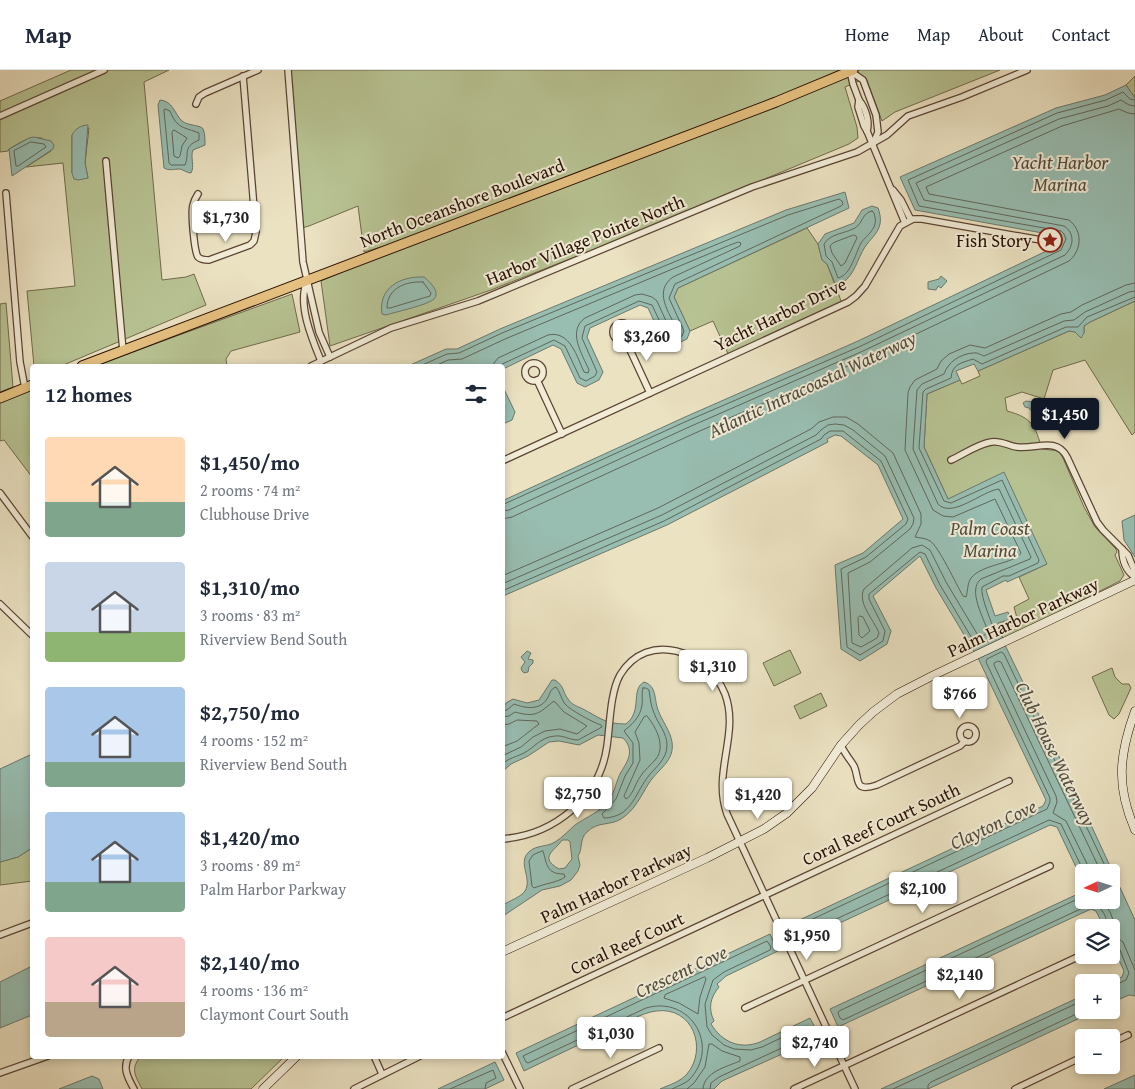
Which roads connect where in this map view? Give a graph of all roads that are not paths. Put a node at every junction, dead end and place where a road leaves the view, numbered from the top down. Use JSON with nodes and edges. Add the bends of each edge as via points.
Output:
{"nodes":[{"id":1,"x":104,"y":70,"type":"edge"},
{"id":2,"x":258,"y":70,"type":"edge"},
{"id":3,"x":288,"y":70,"type":"edge"},
{"id":4,"x":851,"y":70,"type":"edge"},
{"id":5,"x":1027,"y":70,"type":"edge"},
{"id":6,"x":243,"y":76,"type":"junction"},
{"id":7,"x":870,"y":100,"type":"junction"},
{"id":8,"x":860,"y":102,"type":"junction"},
{"id":9,"x":196,"y":104,"type":"dead end"},
{"id":10,"x":876,"y":115,"type":"junction"},
{"id":11,"x":0,"y":116,"type":"edge"},
{"id":12,"x":867,"y":118,"type":"junction"},
{"id":13,"x":867,"y":131,"type":"junction"},
{"id":14,"x":872,"y":145,"type":"junction"},
{"id":15,"x":106,"y":161,"type":"dead end"},
{"id":16,"x":6,"y":193,"type":"dead end"},
{"id":17,"x":198,"y":194,"type":"dead end"},
{"id":18,"x":908,"y":221,"type":"junction"},
{"id":19,"x":1041,"y":240,"type":"dead end"},
{"id":20,"x":307,"y":281,"type":"junction"},
{"id":21,"x":625,"y":340,"type":"dead end"},
{"id":22,"x":123,"y":351,"type":"junction"},
{"id":23,"x":330,"y":357,"type":"junction"},
{"id":24,"x":321,"y":361,"type":"junction"},
{"id":25,"x":87,"y":364,"type":"edge"},
{"id":26,"x":314,"y":364,"type":"edge"},
{"id":27,"x":538,"y":380,"type":"dead end"},
{"id":28,"x":29,"y":387,"type":"edge"},
{"id":29,"x":650,"y":393,"type":"junction"},
{"id":30,"x":0,"y":398,"type":"edge"},
{"id":31,"x":562,"y":434,"type":"junction"},
{"id":32,"x":505,"y":460,"type":"edge"},
{"id":33,"x":951,"y":460,"type":"dead end"},
{"id":34,"x":0,"y":493,"type":"edge"},
{"id":35,"x":30,"y":533,"type":"edge"},
{"id":36,"x":1122,"y":549,"type":"junction"},
{"id":37,"x":1135,"y":572,"type":"edge"},
{"id":38,"x":1135,"y":579,"type":"edge"},
{"id":39,"x":0,"y":604,"type":"edge"},
{"id":40,"x":30,"y":633,"type":"edge"},
{"id":41,"x":1135,"y":711,"type":"edge"},
{"id":42,"x":965,"y":741,"type":"dead end"},
{"id":43,"x":841,"y":745,"type":"junction"},
{"id":44,"x":1009,"y":781,"type":"dead end"},
{"id":45,"x":1135,"y":830,"type":"edge"},
{"id":46,"x":505,"y":838,"type":"edge"},
{"id":47,"x":740,"y":842,"type":"junction"},
{"id":48,"x":1050,"y":866,"type":"dead end"},
{"id":49,"x":764,"y":895,"type":"junction"},
{"id":50,"x":30,"y":924,"type":"edge"},
{"id":51,"x":0,"y":935,"type":"edge"},
{"id":52,"x":505,"y":951,"type":"edge"},
{"id":53,"x":1075,"y":958,"type":"edge"},
{"id":54,"x":804,"y":981,"type":"junction"},
{"id":55,"x":745,"y":1008,"type":"dead end"},
{"id":56,"x":505,"y":1017,"type":"edge"},
{"id":57,"x":1128,"y":1035,"type":"dead end"},
{"id":58,"x":1120,"y":1039,"type":"edge"},
{"id":59,"x":659,"y":1048,"type":"dead end"},
{"id":60,"x":505,"y":1058,"type":"edge"},
{"id":61,"x":40,"y":1059,"type":"edge"},
{"id":62,"x":127,"y":1059,"type":"edge"},
{"id":63,"x":293,"y":1059,"type":"edge"},
{"id":64,"x":375,"y":1059,"type":"edge"},
{"id":65,"x":414,"y":1059,"type":"edge"},
{"id":66,"x":1075,"y":1060,"type":"edge"},
{"id":67,"x":844,"y":1066,"type":"junction"},
{"id":68,"x":0,"y":1073,"type":"edge"},
{"id":69,"x":382,"y":1074,"type":"junction"},
{"id":70,"x":134,"y":1089,"type":"edge"},
{"id":71,"x":263,"y":1089,"type":"edge"},
{"id":72,"x":354,"y":1089,"type":"edge"},
{"id":73,"x":520,"y":1089,"type":"edge"},
{"id":74,"x":572,"y":1089,"type":"edge"},
{"id":75,"x":794,"y":1089,"type":"edge"},
{"id":76,"x":855,"y":1089,"type":"edge"},
{"id":77,"x":1015,"y":1089,"type":"edge"}],
"edges":[{"from":1,"to":11,"type":"street"},
{"from":2,"to":6,"type":"street"},
{"from":3,"to":20,"type":"street"},
{"from":4,"to":7,"type":"street","via":[[862,80]]},
{"from":4,"to":8,"type":"street"},
{"from":4,"to":20,"type":"main road","name":"North Oceanshore Boulevard","via":[[776,102]]},
{"from":5,"to":14,"type":"street","name":"Harbor Village Pointe North","via":[[908,116],[890,134]]},
{"from":6,"to":9,"type":"street","via":[[203,94]]},
{"from":6,"to":17,"type":"street","via":[[255,240],[250,245],[211,259],[201,259],[196,250],[192,209]]},
{"from":7,"to":8,"type":"street"},
{"from":7,"to":10,"type":"street"},
{"from":8,"to":12,"type":"street"},
{"from":8,"to":13,"type":"street","via":[[858,107]]},
{"from":10,"to":12,"type":"street"},
{"from":10,"to":14,"type":"street","via":[[878,132]]},
{"from":12,"to":13,"type":"street"},
{"from":13,"to":14,"type":"street"},
{"from":14,"to":18,"type":"street","via":[[901,200]]},
{"from":14,"to":23,"type":"street","name":"Harbor Village Pointe North","via":[[752,187],[478,301],[391,328]]},
{"from":15,"to":22,"type":"street"},
{"from":16,"to":28,"type":"street","via":[[20,362]]},
{"from":18,"to":19,"type":"street","via":[[922,219]]},
{"from":18,"to":29,"type":"street","name":"Yacht Harbor Drive","via":[[898,228],[865,286],[851,300]]},
{"from":20,"to":22,"type":"main road","name":"North Oceanshore Boulevard"},
{"from":20,"to":23,"type":"street","via":[[319,332]]},
{"from":20,"to":24,"type":"street","via":[[303,293],[305,312]]},
{"from":21,"to":29,"type":"street"},
{"from":22,"to":25,"type":"main road","name":"North Oceanshore Boulevard"},
{"from":23,"to":24,"type":"street","name":"Harbor Village Pointe North"},
{"from":24,"to":26,"type":"street","name":"Harbor Village Pointe North"},
{"from":27,"to":31,"type":"street"},
{"from":28,"to":30,"type":"main road"},
{"from":29,"to":31,"type":"street","name":"Yacht Harbor Drive"},
{"from":31,"to":32,"type":"street","name":"Yacht Harbor Drive"},
{"from":33,"to":36,"type":"street","via":[[994,442],[1019,448],[1046,444],[1062,450],[1097,522]]},
{"from":34,"to":35,"type":"street"},
{"from":36,"to":37,"type":"street"},
{"from":36,"to":38,"type":"street","via":[[1122,558]]},
{"from":38,"to":43,"type":"street","name":"Palm Harbor Parkway","via":[[911,686],[866,718]]},
{"from":39,"to":40,"type":"street"},
{"from":41,"to":45,"type":"street","via":[[1121,767],[1125,804]]},
{"from":42,"to":43,"type":"street","via":[[867,787],[857,781],[854,768]]},
{"from":43,"to":47,"type":"street","name":"Palm Harbor Parkway","via":[[812,788],[795,806]]},
{"from":44,"to":49,"type":"street","name":"Coral Reef Court South"},
{"from":46,"to":47,"type":"street","via":[[541,830],[559,821],[582,800],[604,760],[615,686],[620,676],[632,662],[659,650],[692,656],[707,668],[728,703],[729,728],[721,792]]},
{"from":47,"to":49,"type":"street"},
{"from":47,"to":52,"type":"street","name":"Palm Harbor Parkway"},
{"from":48,"to":54,"type":"street"},
{"from":49,"to":54,"type":"street"},
{"from":49,"to":56,"type":"street","name":"Coral Reef Court"},
{"from":50,"to":51,"type":"street"},
{"from":53,"to":67,"type":"street"},
{"from":54,"to":55,"type":"street"},
{"from":54,"to":67,"type":"street"},
{"from":57,"to":58,"type":"street"},
{"from":59,"to":74,"type":"street"},
{"from":60,"to":73,"type":"street"},
{"from":61,"to":68,"type":"street"},
{"from":62,"to":70,"type":"street","via":[[125,1071]]},
{"from":63,"to":71,"type":"street"},
{"from":64,"to":69,"type":"street"},
{"from":65,"to":69,"type":"street"},
{"from":66,"to":77,"type":"street"},
{"from":67,"to":75,"type":"street"},
{"from":67,"to":76,"type":"street"},
{"from":69,"to":72,"type":"street"}]}
